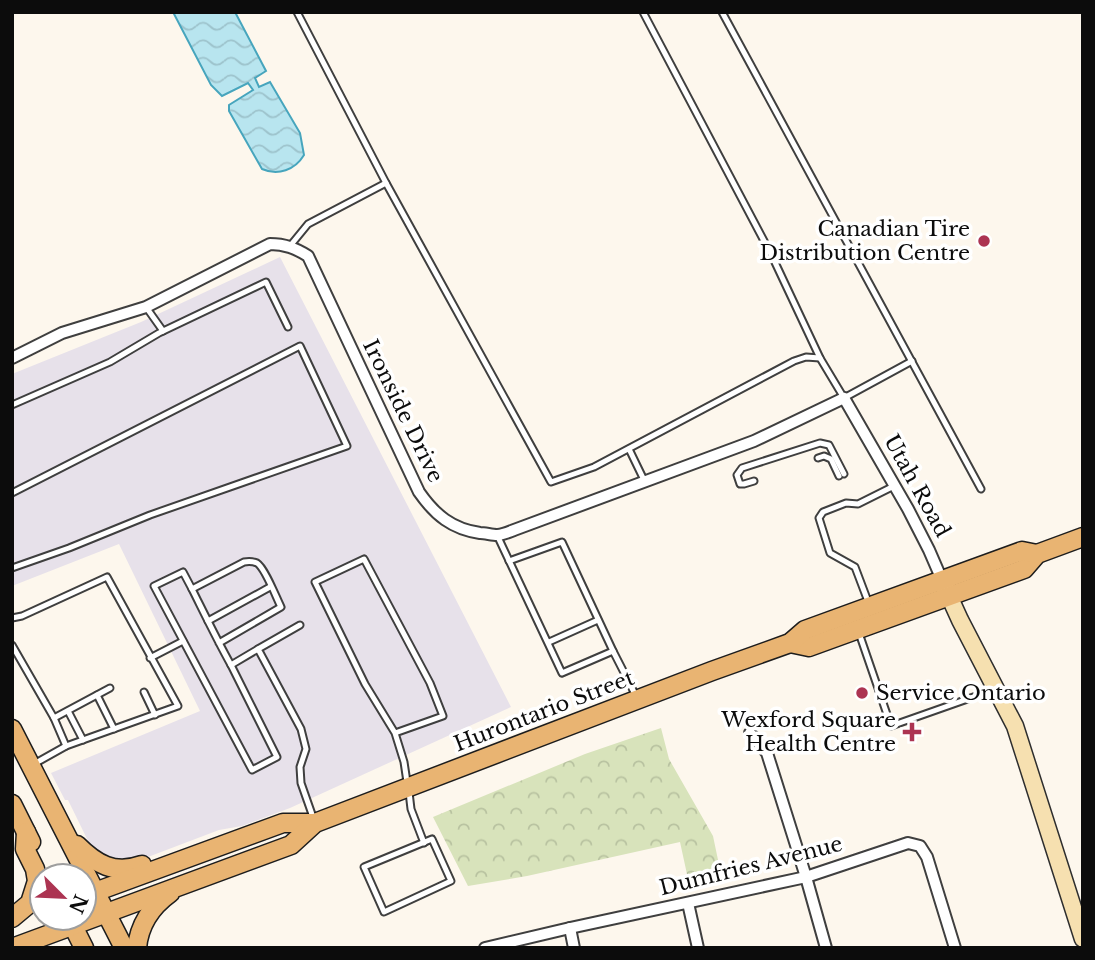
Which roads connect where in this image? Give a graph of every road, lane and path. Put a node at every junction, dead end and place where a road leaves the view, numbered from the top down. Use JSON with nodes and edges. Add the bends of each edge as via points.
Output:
{"nodes":[{"id":1,"x":298,"y":12,"type":"edge"},
{"id":2,"x":643,"y":12,"type":"edge"},
{"id":3,"x":722,"y":12,"type":"edge"},
{"id":4,"x":386,"y":183,"type":"junction"},
{"id":5,"x":290,"y":246,"type":"junction"},
{"id":6,"x":146,"y":307,"type":"junction"},
{"id":7,"x":288,"y":327,"type":"dead end"},
{"id":8,"x":163,"y":331,"type":"junction"},
{"id":9,"x":12,"y":358,"type":"edge"},
{"id":10,"x":820,"y":358,"type":"junction"},
{"id":11,"x":912,"y":361,"type":"junction"},
{"id":12,"x":844,"y":398,"type":"junction"},
{"id":13,"x":12,"y":405,"type":"edge"},
{"id":14,"x":629,"y":449,"type":"junction"},
{"id":15,"x":818,"y":458,"type":"dead end"},
{"id":16,"x":645,"y":481,"type":"junction"},
{"id":17,"x":754,"y":481,"type":"dead end"},
{"id":18,"x":894,"y":486,"type":"junction"},
{"id":19,"x":981,"y":489,"type":"dead end"},
{"id":20,"x":12,"y":493,"type":"edge"},
{"id":21,"x":497,"y":535,"type":"junction"},
{"id":22,"x":1083,"y":537,"type":"edge"},
{"id":23,"x":509,"y":561,"type":"junction"},
{"id":24,"x":12,"y":568,"type":"edge"},
{"id":25,"x":270,"y":587,"type":"junction"},
{"id":26,"x":946,"y":588,"type":"junction"},
{"id":27,"x":192,"y":589,"type":"junction"},
{"id":28,"x":870,"y":606,"type":"junction"},
{"id":29,"x":12,"y":618,"type":"edge"},
{"id":30,"x":598,"y":620,"type":"junction"},
{"id":31,"x":208,"y":621,"type":"junction"},
{"id":32,"x":300,"y":625,"type":"dead end"},
{"id":33,"x":858,"y":630,"type":"junction"},
{"id":34,"x":183,"y":641,"type":"junction"},
{"id":35,"x":549,"y":642,"type":"junction"},
{"id":36,"x":219,"y":643,"type":"junction"},
{"id":37,"x":790,"y":643,"type":"junction"},
{"id":38,"x":12,"y":645,"type":"edge"},
{"id":39,"x":258,"y":649,"type":"junction"},
{"id":40,"x":613,"y":651,"type":"junction"},
{"id":41,"x":150,"y":658,"type":"junction"},
{"id":42,"x":231,"y":665,"type":"junction"},
{"id":43,"x":994,"y":687,"type":"junction"},
{"id":44,"x":110,"y":688,"type":"dead end"},
{"id":45,"x":144,"y":692,"type":"dead end"},
{"id":46,"x":97,"y":695,"type":"junction"},
{"id":47,"x":638,"y":700,"type":"junction"},
{"id":48,"x":68,"y":711,"type":"junction"},
{"id":49,"x":155,"y":715,"type":"junction"},
{"id":50,"x":54,"y":718,"type":"junction"},
{"id":51,"x":12,"y":729,"type":"edge"},
{"id":52,"x":114,"y":729,"type":"junction"},
{"id":53,"x":395,"y":733,"type":"junction"},
{"id":54,"x":750,"y":733,"type":"dead end"},
{"id":55,"x":83,"y":740,"type":"junction"},
{"id":56,"x":66,"y":746,"type":"junction"},
{"id":57,"x":32,"y":766,"type":"junction"},
{"id":58,"x":408,"y":787,"type":"junction"},
{"id":59,"x":12,"y":804,"type":"edge"},
{"id":60,"x":315,"y":823,"type":"junction"},
{"id":61,"x":62,"y":824,"type":"junction"},
{"id":62,"x":20,"y":828,"type":"edge"},
{"id":63,"x":424,"y":843,"type":"junction"},
{"id":64,"x":40,"y":862,"type":"edge"},
{"id":65,"x":77,"y":862,"type":"edge"},
{"id":66,"x":175,"y":862,"type":"junction"},
{"id":67,"x":806,"y":877,"type":"junction"},
{"id":68,"x":177,"y":887,"type":"junction"},
{"id":69,"x":98,"y":890,"type":"edge"},
{"id":70,"x":688,"y":902,"type":"junction"},
{"id":71,"x":98,"y":903,"type":"edge"},
{"id":72,"x":106,"y":913,"type":"junction"},
{"id":73,"x":98,"y":915,"type":"edge"},
{"id":74,"x":12,"y":920,"type":"edge"},
{"id":75,"x":570,"y":928,"type":"junction"},
{"id":76,"x":48,"y":932,"type":"edge"},
{"id":77,"x":76,"y":932,"type":"edge"},
{"id":78,"x":1083,"y":939,"type":"edge"},
{"id":79,"x":12,"y":948,"type":"edge"},
{"id":80,"x":38,"y":948,"type":"edge"},
{"id":81,"x":50,"y":948,"type":"edge"},
{"id":82,"x":84,"y":948,"type":"edge"},
{"id":83,"x":124,"y":948,"type":"edge"},
{"id":84,"x":137,"y":948,"type":"edge"},
{"id":85,"x":485,"y":948,"type":"edge"},
{"id":86,"x":574,"y":948,"type":"edge"},
{"id":87,"x":698,"y":948,"type":"edge"},
{"id":88,"x":826,"y":948,"type":"edge"},
{"id":89,"x":954,"y":948,"type":"edge"}],
"edges":[{"from":1,"to":4,"type":"lane"},
{"from":2,"to":10,"type":"lane","via":[[772,256]]},
{"from":3,"to":11,"type":"lane"},
{"from":4,"to":5,"type":"lane","via":[[308,224]]},
{"from":4,"to":14,"type":"lane","via":[[551,482]]},
{"from":5,"to":6,"type":"street","via":[[270,244]]},
{"from":5,"to":21,"type":"street","name":"Ironside Drive","via":[[308,257],[429,507],[458,527]]},
{"from":6,"to":8,"type":"lane"},
{"from":6,"to":9,"type":"street","via":[[62,333]]},
{"from":7,"to":8,"type":"lane","via":[[266,282]]},
{"from":8,"to":13,"type":"lane","via":[[110,362]]},
{"from":10,"to":12,"type":"lane"},
{"from":10,"to":14,"type":"lane","via":[[794,361]]},
{"from":11,"to":12,"type":"lane"},
{"from":11,"to":19,"type":"lane"},
{"from":12,"to":16,"type":"street","via":[[754,442]]},
{"from":12,"to":18,"type":"street","name":"Utah Road"},
{"from":14,"to":16,"type":"lane"},
{"from":15,"to":17,"type":"lane","via":[[831,459],[841,475],[829,445],[820,443],[742,468],[737,475],[740,484]]},
{"from":16,"to":21,"type":"street"},
{"from":18,"to":26,"type":"street","name":"Utah Road"},
{"from":18,"to":28,"type":"lane","via":[[858,504],[846,503],[823,512],[819,518],[830,553],[855,566]]},
{"from":20,"to":24,"type":"lane","via":[[300,346],[347,446]]},
{"from":21,"to":23,"type":"lane"},
{"from":22,"to":26,"type":"main road","name":"Hurontario Street","via":[[1037,554],[1024,569]]},
{"from":23,"to":30,"type":"lane","via":[[562,542]]},
{"from":23,"to":35,"type":"lane"},
{"from":25,"to":27,"type":"lane","via":[[265,573],[251,561]]},
{"from":25,"to":31,"type":"lane"},
{"from":25,"to":36,"type":"lane","via":[[281,607]]},
{"from":26,"to":28,"type":"main road","name":"Hurontario Street"},
{"from":26,"to":33,"type":"main road","name":"Hurontario Street"},
{"from":26,"to":43,"type":"street"},
{"from":27,"to":31,"type":"lane"},
{"from":27,"to":34,"type":"lane","via":[[183,572],[155,586]]},
{"from":28,"to":37,"type":"main road","name":"Hurontario Street","via":[[805,630]]},
{"from":29,"to":41,"type":"lane","via":[[107,577]]},
{"from":30,"to":35,"type":"lane"},
{"from":30,"to":40,"type":"lane"},
{"from":31,"to":36,"type":"lane"},
{"from":32,"to":39,"type":"lane"},
{"from":33,"to":37,"type":"main road","name":"Hurontario Street","via":[[809,647]]},
{"from":33,"to":43,"type":"lane","via":[[891,726]]},
{"from":34,"to":41,"type":"lane"},
{"from":34,"to":42,"type":"lane","via":[[252,770],[277,757]]},
{"from":35,"to":40,"type":"lane","via":[[562,673]]},
{"from":36,"to":42,"type":"lane"},
{"from":37,"to":47,"type":"main road","name":"Hurontario Street"},
{"from":38,"to":50,"type":"lane"},
{"from":39,"to":42,"type":"lane"},
{"from":39,"to":60,"type":"lane","via":[[302,729],[306,749],[301,783]]},
{"from":40,"to":47,"type":"lane"},
{"from":41,"to":49,"type":"lane","via":[[178,706]]},
{"from":43,"to":78,"type":"street","via":[[1015,726]]},
{"from":44,"to":46,"type":"lane"},
{"from":45,"to":49,"type":"lane"},
{"from":46,"to":48,"type":"lane"},
{"from":46,"to":52,"type":"lane"},
{"from":47,"to":58,"type":"main road","name":"Hurontario Street"},
{"from":48,"to":50,"type":"lane"},
{"from":48,"to":55,"type":"lane"},
{"from":49,"to":52,"type":"lane"},
{"from":50,"to":56,"type":"lane"},
{"from":51,"to":57,"type":"main road"},
{"from":52,"to":55,"type":"lane"},
{"from":53,"to":53,"type":"lane","via":[[443,716],[364,559],[315,582]]},
{"from":53,"to":58,"type":"lane"},
{"from":54,"to":67,"type":"street","via":[[767,754]]},
{"from":55,"to":56,"type":"lane"},
{"from":56,"to":57,"type":"lane"},
{"from":57,"to":61,"type":"main road"},
{"from":58,"to":60,"type":"main road","name":"Hurontario Street"},
{"from":58,"to":63,"type":"lane"},
{"from":59,"to":62,"type":"main road"},
{"from":60,"to":66,"type":"main road","name":"Hurontario Street","via":[[283,823]]},
{"from":60,"to":68,"type":"main road","name":"Hurontario Street","via":[[291,845]]},
{"from":61,"to":65,"type":"main road"},
{"from":61,"to":66,"type":"main road","via":[[89,857],[106,866],[122,870],[162,858]]},
{"from":62,"to":64,"type":"main road"},
{"from":62,"to":74,"type":"main road","via":[[37,881],[30,903]]},
{"from":63,"to":63,"type":"lane","via":[[432,839],[451,881],[384,912],[363,867]]},
{"from":66,"to":69,"type":"main road","name":"Hurontario Street"},
{"from":67,"to":70,"type":"street","name":"Dumfries Avenue"},
{"from":67,"to":88,"type":"street"},
{"from":67,"to":89,"type":"street","name":"Dumfries Avenue","via":[[908,843],[920,846]]},
{"from":68,"to":72,"type":"main road","name":"Hurontario Street"},
{"from":68,"to":84,"type":"main road","via":[[147,916]]},
{"from":70,"to":75,"type":"street","name":"Dumfries Avenue"},
{"from":70,"to":87,"type":"street"},
{"from":71,"to":72,"type":"main road"},
{"from":72,"to":73,"type":"main road","name":"Hurontario Street"},
{"from":72,"to":83,"type":"main road"},
{"from":75,"to":85,"type":"street","name":"Dumfries Avenue"},
{"from":75,"to":86,"type":"street"},
{"from":76,"to":79,"type":"main road","name":"Hurontario Street"},
{"from":77,"to":82,"type":"main road"},
{"from":80,"to":81,"type":"main road"}]}
